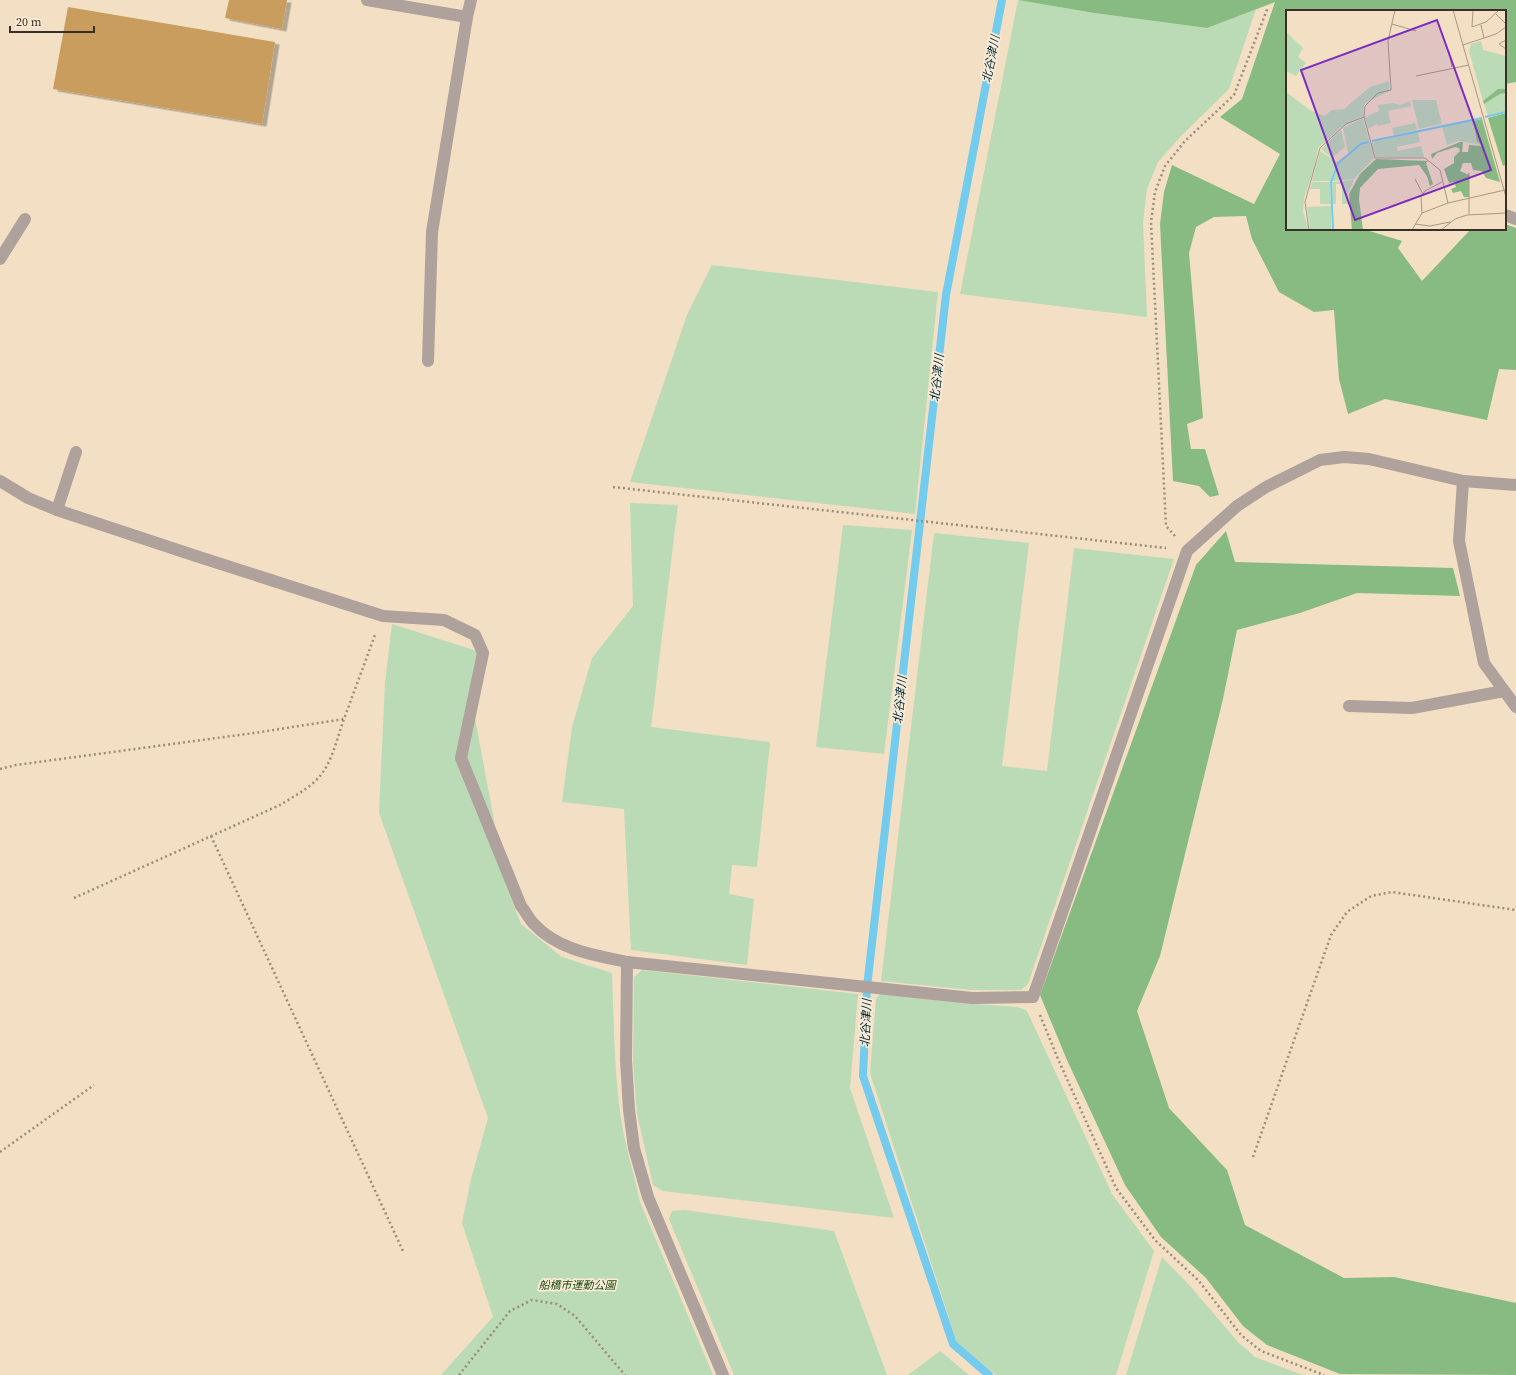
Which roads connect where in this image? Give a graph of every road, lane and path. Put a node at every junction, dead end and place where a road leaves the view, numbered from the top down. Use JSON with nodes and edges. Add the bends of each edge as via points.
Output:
{"nodes":[{"id":1,"x":367,"y":0,"type":"edge"},
{"id":2,"x":471,"y":0,"type":"edge"},
{"id":3,"x":1268,"y":7,"type":"dead end"},
{"id":4,"x":467,"y":17,"type":"junction"},
{"id":5,"x":1506,"y":215,"type":"edge"},
{"id":6,"x":25,"y":219,"type":"dead end"},
{"id":7,"x":1516,"y":219,"type":"edge"},
{"id":8,"x":0,"y":259,"type":"edge"},
{"id":9,"x":428,"y":361,"type":"dead end"},
{"id":10,"x":76,"y":452,"type":"dead end"},
{"id":11,"x":0,"y":481,"type":"edge"},
{"id":12,"x":1463,"y":481,"type":"junction"},
{"id":13,"x":1516,"y":485,"type":"edge"},
{"id":14,"x":613,"y":487,"type":"dead end"},
{"id":15,"x":58,"y":510,"type":"junction"},
{"id":16,"x":1187,"y":551,"type":"junction"},
{"id":17,"x":383,"y":616,"type":"junction"},
{"id":18,"x":1504,"y":691,"type":"junction"},
{"id":19,"x":1349,"y":706,"type":"dead end"},
{"id":20,"x":1516,"y":707,"type":"edge"},
{"id":21,"x":344,"y":719,"type":"junction"},
{"id":22,"x":0,"y":769,"type":"edge"},
{"id":23,"x":211,"y":836,"type":"junction"},
{"id":24,"x":74,"y":898,"type":"dead end"},
{"id":25,"x":1516,"y":910,"type":"edge"},
{"id":26,"x":627,"y":962,"type":"junction"},
{"id":27,"x":1032,"y":997,"type":"junction"},
{"id":28,"x":94,"y":1085,"type":"dead end"},
{"id":29,"x":0,"y":1152,"type":"edge"},
{"id":30,"x":1253,"y":1157,"type":"dead end"},
{"id":31,"x":403,"y":1251,"type":"dead end"},
{"id":32,"x":459,"y":1375,"type":"edge"},
{"id":33,"x":625,"y":1375,"type":"edge"},
{"id":34,"x":723,"y":1375,"type":"edge"},
{"id":35,"x":1324,"y":1375,"type":"edge"}],
"edges":[{"from":1,"to":4,"type":"street"},
{"from":2,"to":4,"type":"street"},
{"from":3,"to":16,"type":"path","via":[[1234,95],[1185,141],[1165,166],[1155,192],[1151,222],[1166,526]]},
{"from":4,"to":9,"type":"street","via":[[432,232]]},
{"from":5,"to":7,"type":"street"},
{"from":6,"to":8,"type":"street"},
{"from":10,"to":15,"type":"street"},
{"from":11,"to":15,"type":"street","via":[[28,498]]},
{"from":12,"to":13,"type":"street"},
{"from":12,"to":16,"type":"street","via":[[1369,459],[1344,457],[1320,460],[1266,487],[1237,506]]},
{"from":12,"to":18,"type":"street","via":[[1459,541],[1484,663]]},
{"from":14,"to":16,"type":"path"},
{"from":15,"to":17,"type":"street"},
{"from":16,"to":27,"type":"street"},
{"from":17,"to":21,"type":"path"},
{"from":17,"to":26,"type":"street","via":[[444,620],[475,635],[483,653],[461,758],[521,906],[535,924],[557,942],[576,951]]},
{"from":18,"to":19,"type":"street","via":[[1412,708]]},
{"from":18,"to":20,"type":"street"},
{"from":21,"to":22,"type":"path"},
{"from":21,"to":23,"type":"path","via":[[329,761],[320,777],[280,805]]},
{"from":23,"to":24,"type":"path"},
{"from":23,"to":31,"type":"path"},
{"from":25,"to":30,"type":"path","via":[[1392,892],[1371,896],[1348,912],[1331,935]]},
{"from":26,"to":27,"type":"street","via":[[972,998]]},
{"from":26,"to":34,"type":"street","via":[[626,1060],[634,1148],[648,1197]]},
{"from":27,"to":35,"type":"path","via":[[1116,1188],[1155,1240],[1199,1281],[1241,1335],[1261,1351]]},
{"from":28,"to":29,"type":"path"},
{"from":32,"to":33,"type":"path","via":[[510,1311],[532,1300],[557,1304],[575,1316]]}]}
